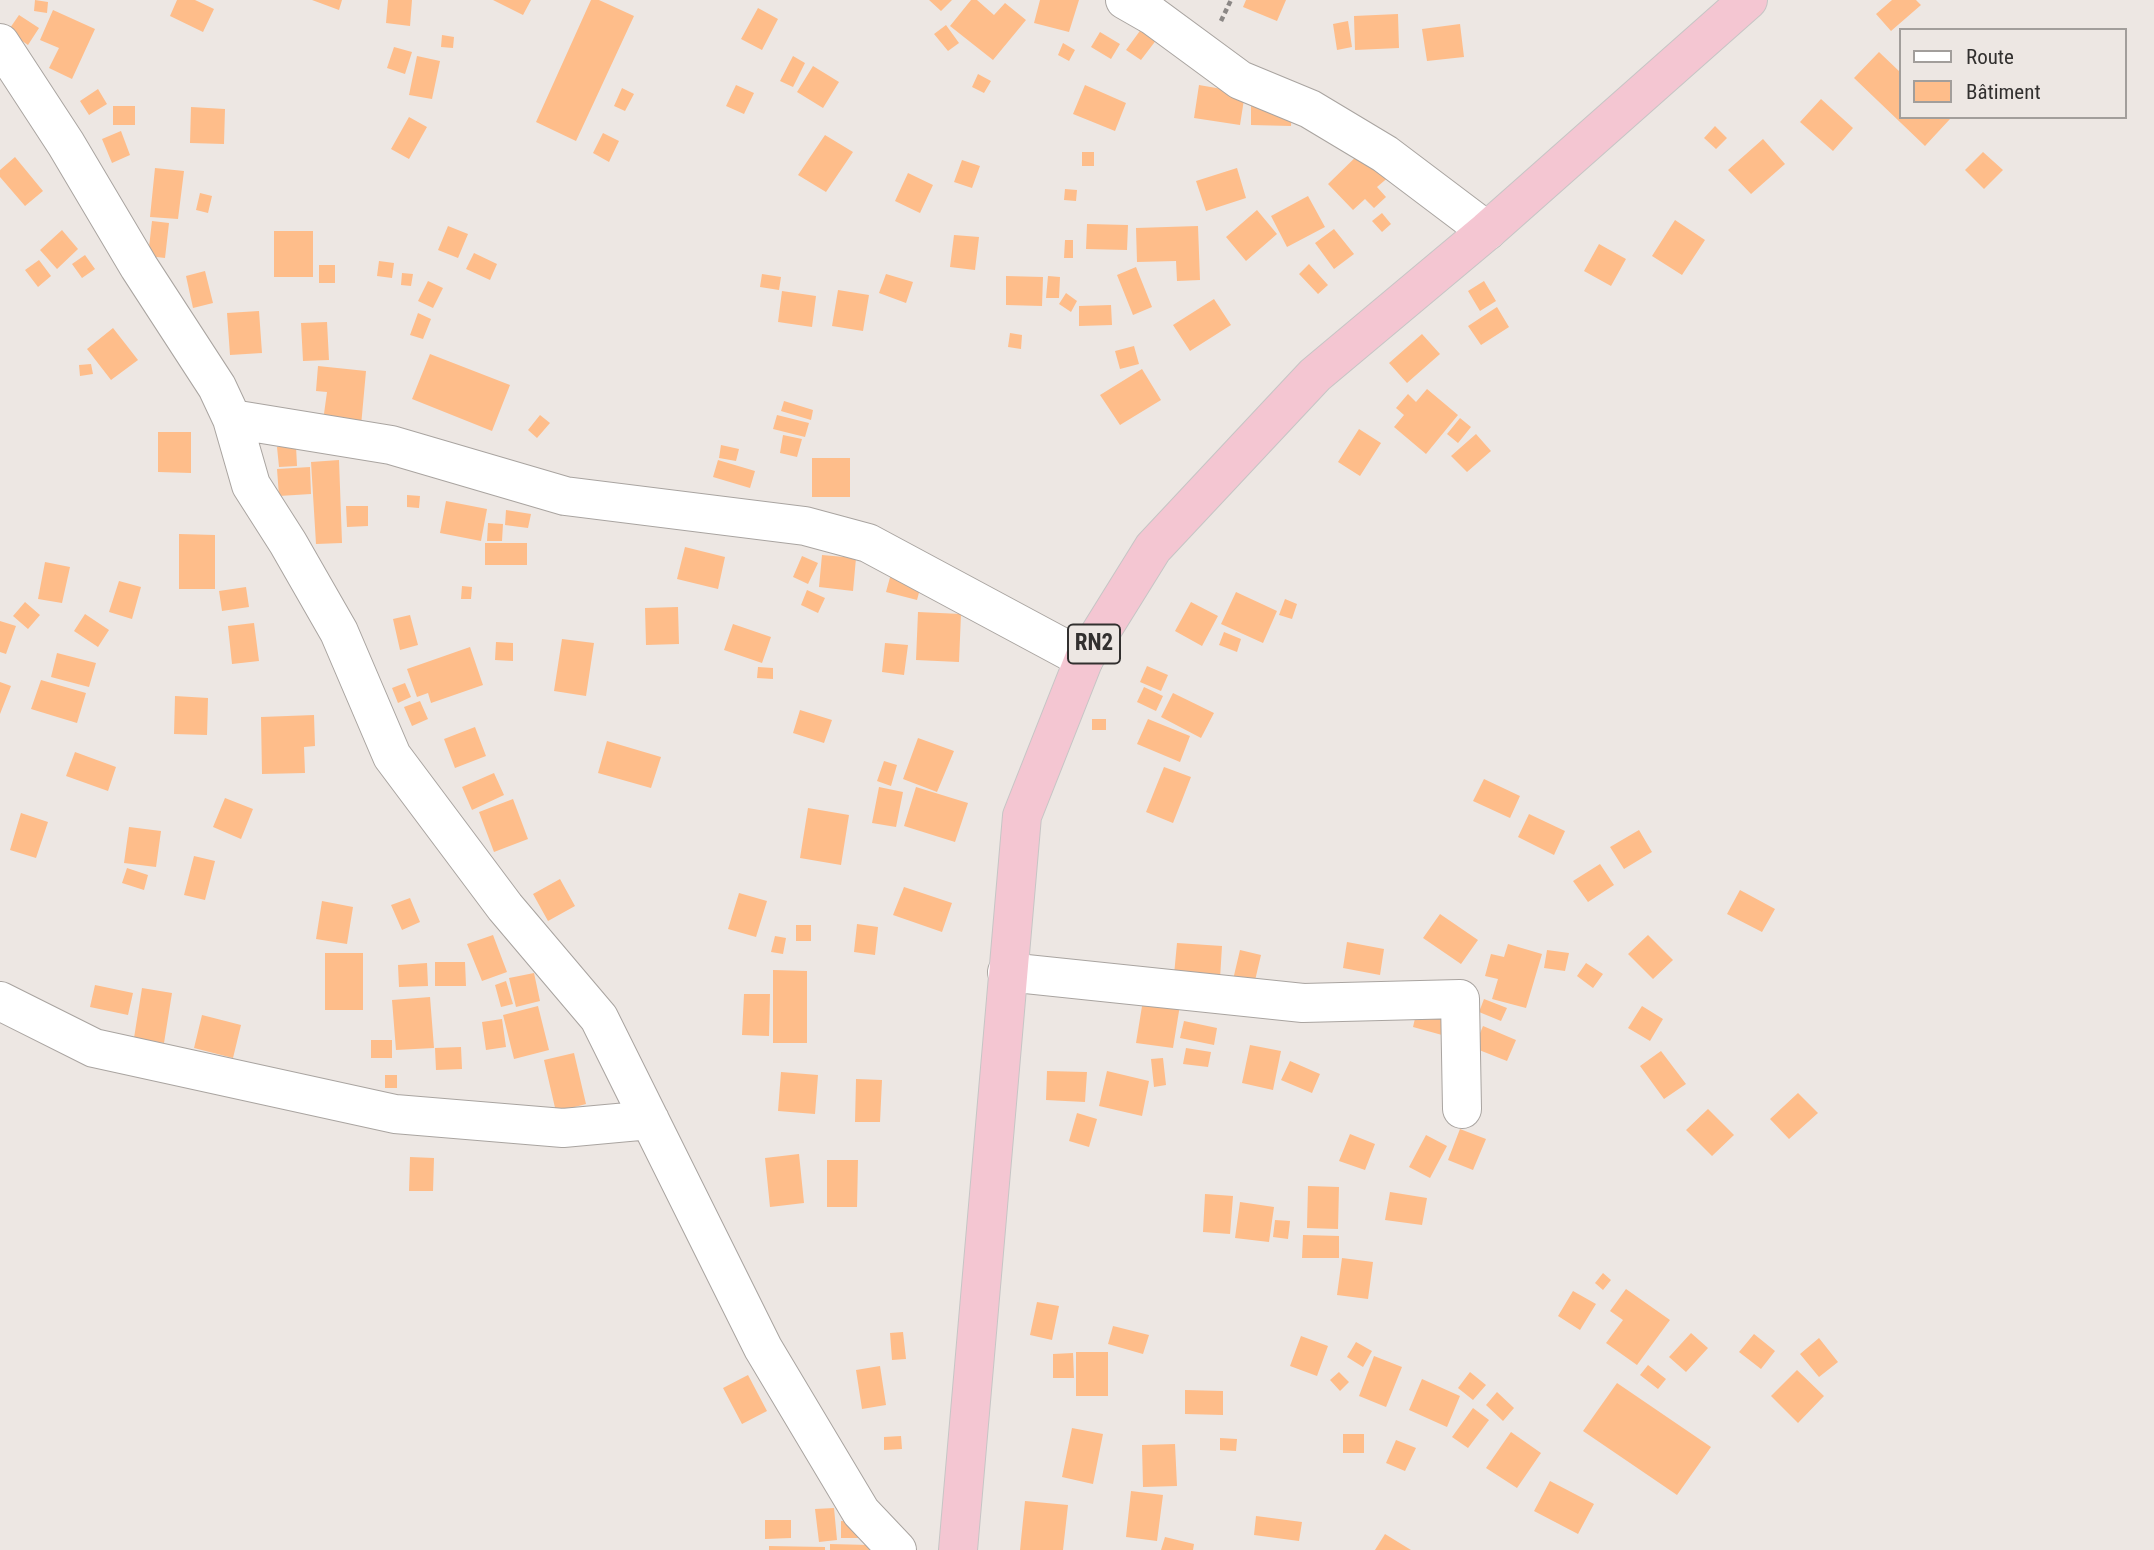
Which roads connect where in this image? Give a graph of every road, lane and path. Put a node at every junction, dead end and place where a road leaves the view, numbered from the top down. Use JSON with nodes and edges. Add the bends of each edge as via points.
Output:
{"nodes":[{"id":1,"x":1125,"y":0,"type":"edge"},
{"id":2,"x":1748,"y":0,"type":"edge"},
{"id":3,"x":0,"y":43,"type":"edge"},
{"id":4,"x":1487,"y":230,"type":"junction"},
{"id":5,"x":232,"y":419,"type":"junction"},
{"id":6,"x":1084,"y":659,"type":"junction"},
{"id":7,"x":1007,"y":972,"type":"junction"},
{"id":8,"x":0,"y":1001,"type":"edge"},
{"id":9,"x":1462,"y":1109,"type":"dead end"},
{"id":10,"x":650,"y":1120,"type":"junction"},
{"id":11,"x":897,"y":1550,"type":"edge"},
{"id":12,"x":958,"y":1550,"type":"edge"}],
"edges":[{"from":1,"to":4,"type":"street","via":[[1240,80],[1310,109],[1385,154]]},
{"from":2,"to":4,"type":"highway","number":"RN2"},
{"from":3,"to":5,"type":"street","via":[[217,387]]},
{"from":4,"to":6,"type":"highway","number":"RN2","via":[[1315,375],[1153,548]]},
{"from":5,"to":6,"type":"street","via":[[391,445],[565,496],[805,526],[868,542]]},
{"from":5,"to":10,"type":"street","via":[[251,485],[339,632],[392,756],[505,908],[599,1018]]},
{"from":6,"to":7,"type":"highway","number":"RN2","via":[[1022,816]]},
{"from":7,"to":9,"type":"street","via":[[1303,1003],[1460,999]]},
{"from":7,"to":12,"type":"highway","number":"RN2"},
{"from":8,"to":10,"type":"street","via":[[94,1048],[395,1114],[563,1128]]},
{"from":10,"to":11,"type":"street","via":[[763,1348],[861,1512]]}]}
